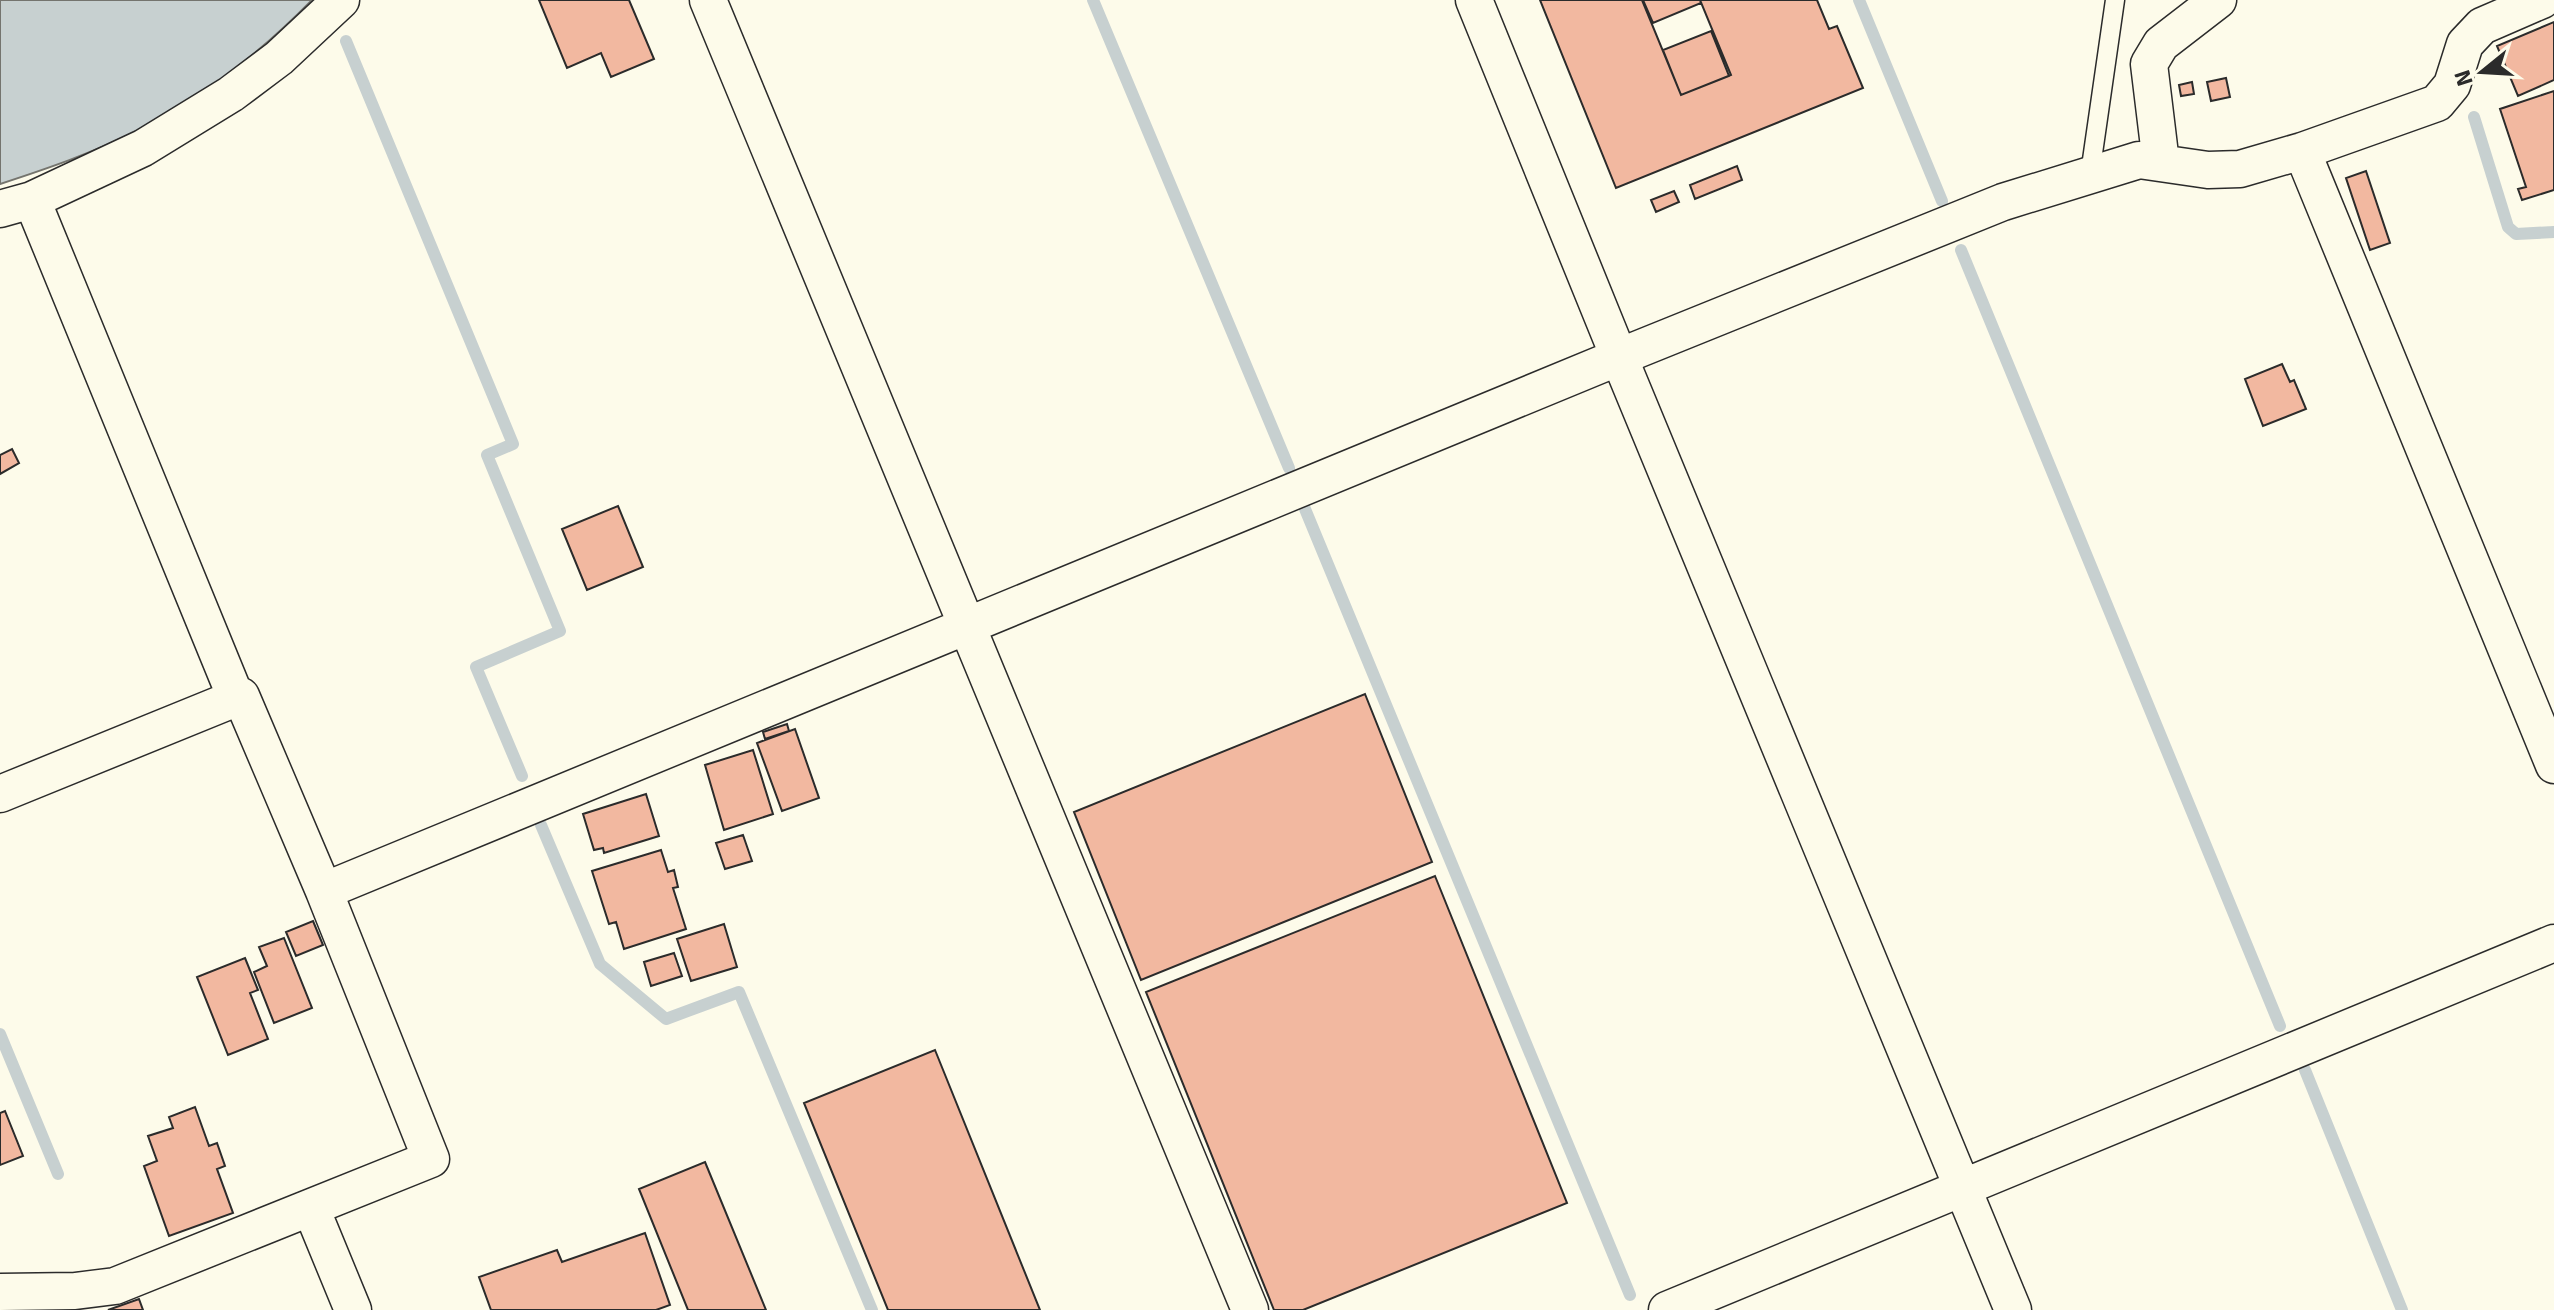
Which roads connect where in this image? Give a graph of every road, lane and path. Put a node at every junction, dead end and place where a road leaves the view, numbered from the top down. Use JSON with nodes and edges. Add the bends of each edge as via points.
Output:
{"nodes":[{"id":1,"x":341,"y":0,"type":"edge"},
{"id":2,"x":708,"y":0,"type":"edge"},
{"id":3,"x":1474,"y":0,"type":"edge"},
{"id":4,"x":2115,"y":0,"type":"edge"},
{"id":5,"x":2218,"y":0,"type":"edge"},
{"id":6,"x":2542,"y":0,"type":"edge"},
{"id":7,"x":2302,"y":151,"type":"junction"},
{"id":8,"x":2161,"y":163,"type":"junction"},
{"id":9,"x":2090,"y":174,"type":"junction"},
{"id":10,"x":16,"y":205,"type":"edge"},
{"id":11,"x":1619,"y":357,"type":"junction"},
{"id":12,"x":967,"y":626,"type":"junction"},
{"id":13,"x":236,"y":698,"type":"junction"},
{"id":14,"x":2554,"y":765,"type":"edge"},
{"id":15,"x":0,"y":794,"type":"edge"},
{"id":16,"x":324,"y":891,"type":"junction"},
{"id":17,"x":2554,"y":943,"type":"edge"},
{"id":18,"x":1962,"y":1188,"type":"junction"},
{"id":19,"x":311,"y":1208,"type":"junction"},
{"id":20,"x":0,"y":1292,"type":"edge"},
{"id":21,"x":353,"y":1310,"type":"edge"},
{"id":22,"x":1250,"y":1310,"type":"edge"},
{"id":23,"x":1667,"y":1310,"type":"edge"},
{"id":24,"x":2013,"y":1310,"type":"edge"}],
"edges":[{"from":1,"to":10,"type":"street","via":[[231,94],[143,148]]},
{"from":2,"to":12,"type":"street"},
{"from":3,"to":11,"type":"street"},
{"from":4,"to":9,"type":"lane"},
{"from":5,"to":8,"type":"street","via":[[2161,44],[2149,64]]},
{"from":6,"to":7,"type":"street","via":[[2482,26],[2465,44],[2452,85],[2437,103]]},
{"from":7,"to":8,"type":"street","via":[[2240,169]]},
{"from":7,"to":14,"type":"street"},
{"from":8,"to":9,"type":"street","via":[[2139,160]]},
{"from":9,"to":11,"type":"street","via":[[2003,202]]},
{"from":10,"to":13,"type":"street"},
{"from":11,"to":12,"type":"street"},
{"from":11,"to":18,"type":"street"},
{"from":12,"to":16,"type":"street"},
{"from":12,"to":22,"type":"street"},
{"from":13,"to":15,"type":"street"},
{"from":13,"to":16,"type":"street","via":[[241,696]]},
{"from":16,"to":19,"type":"street","via":[[431,1159]]},
{"from":17,"to":18,"type":"street"},
{"from":18,"to":23,"type":"street"},
{"from":18,"to":24,"type":"street"},
{"from":19,"to":20,"type":"street","via":[[115,1286]]},
{"from":19,"to":21,"type":"street"}]}
